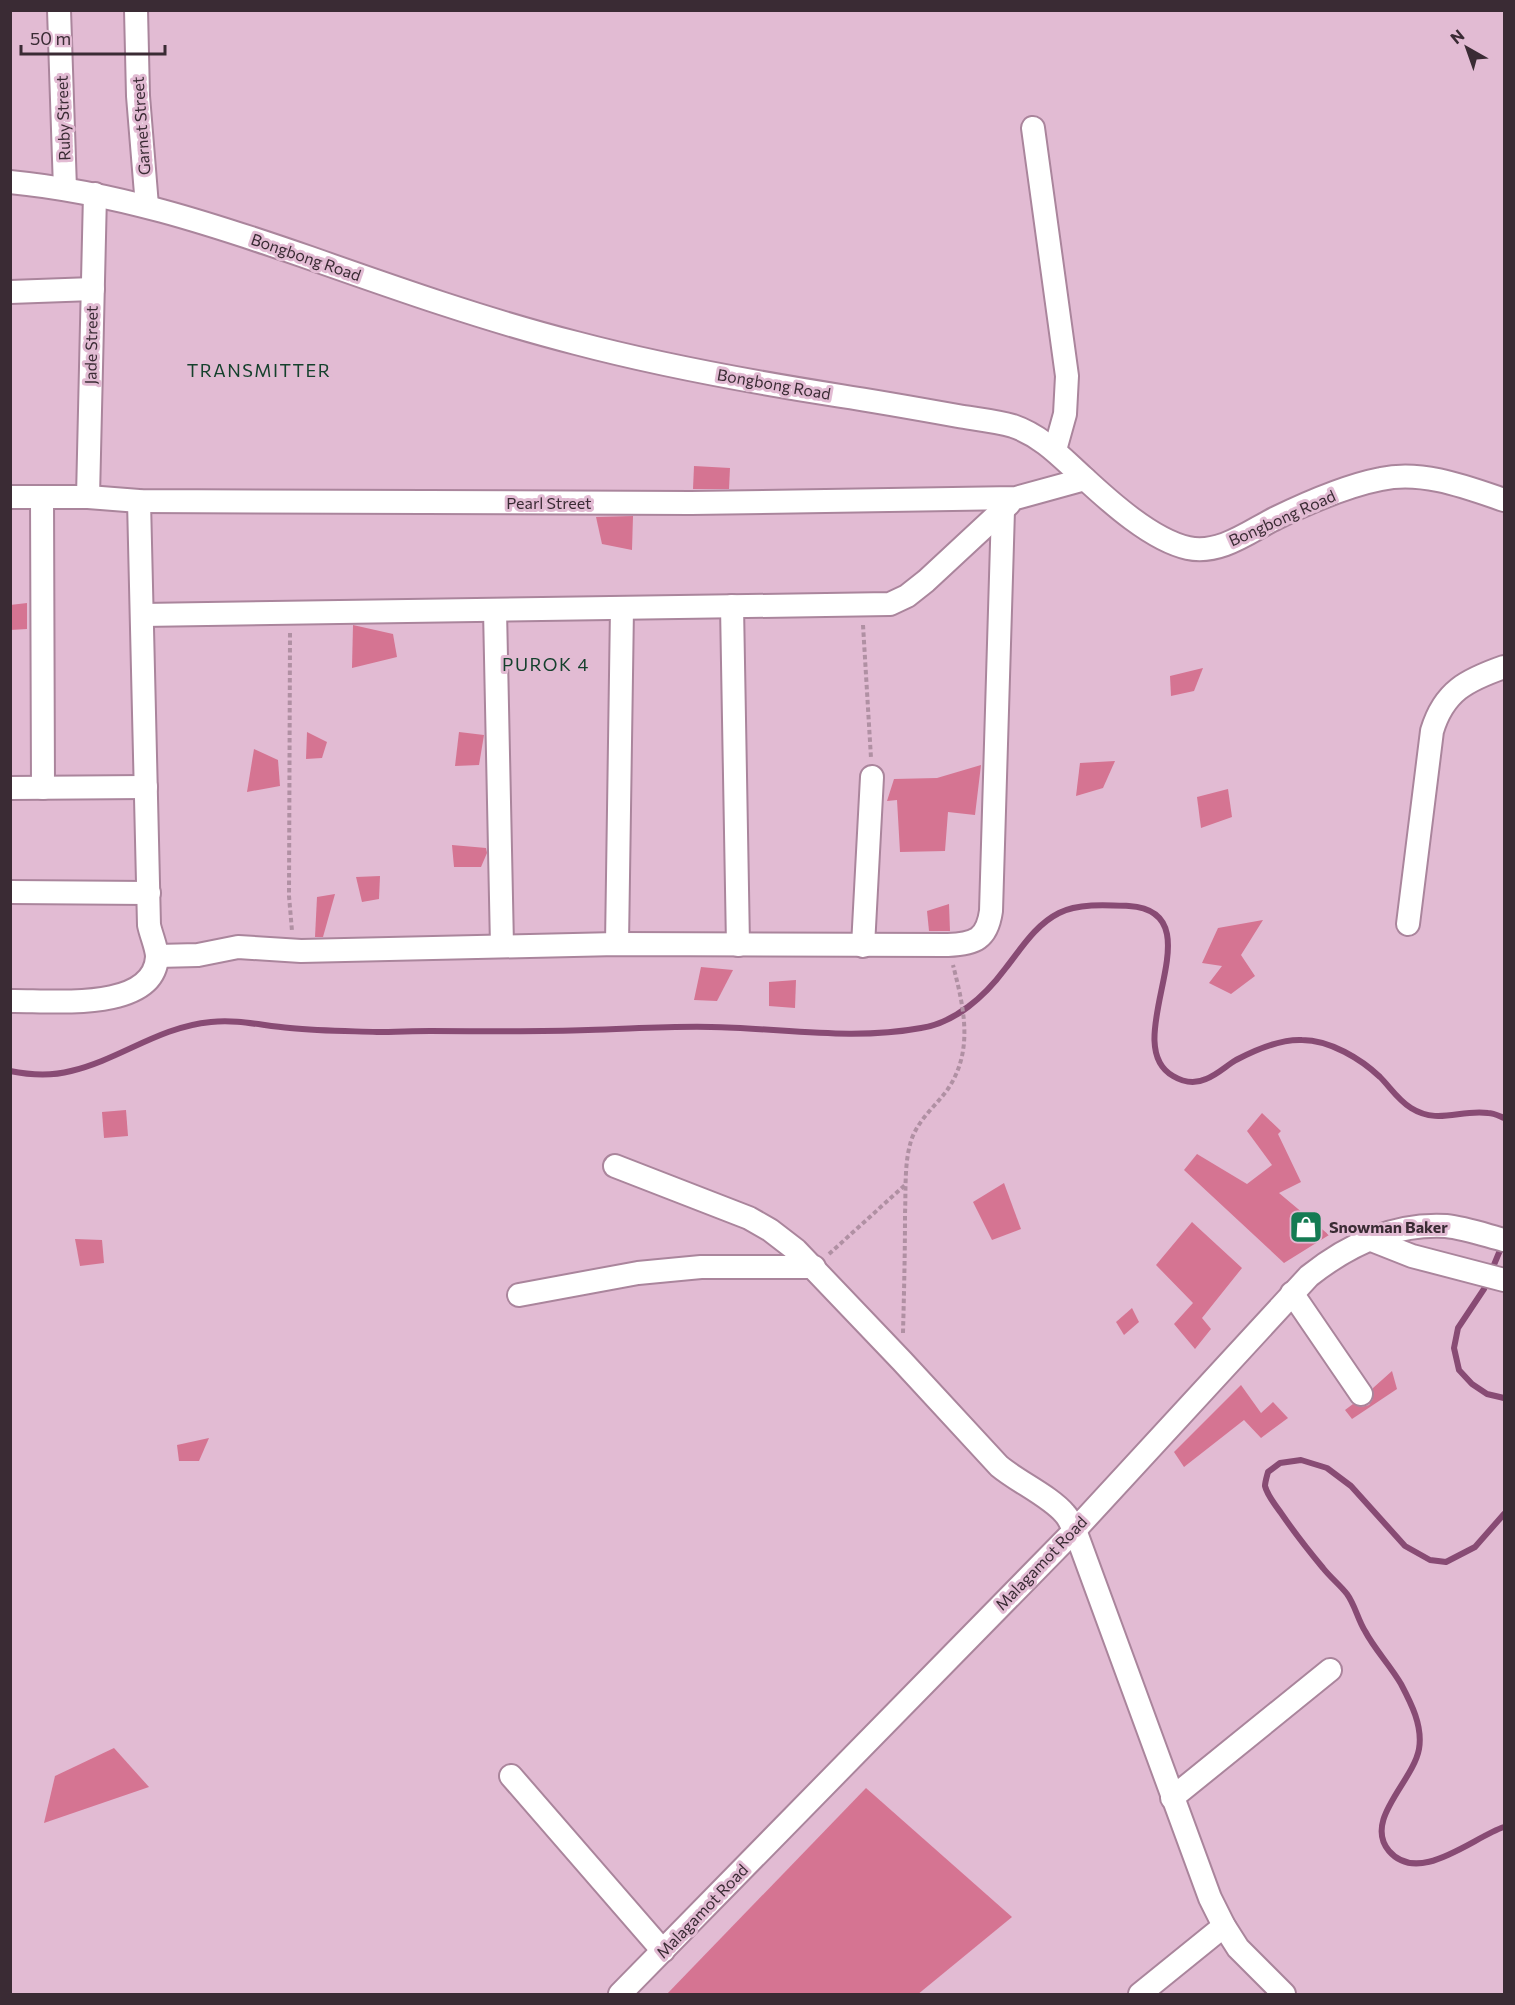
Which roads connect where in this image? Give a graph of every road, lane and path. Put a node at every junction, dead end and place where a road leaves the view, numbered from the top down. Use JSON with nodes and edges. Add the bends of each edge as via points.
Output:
{"nodes":[{"id":1,"x":59,"y":10,"type":"edge"},
{"id":2,"x":136,"y":10,"type":"edge"},
{"id":3,"x":1033,"y":128,"type":"dead end"},
{"id":4,"x":10,"y":182,"type":"edge"},
{"id":5,"x":65,"y":189,"type":"junction"},
{"id":6,"x":95,"y":194,"type":"junction"},
{"id":7,"x":147,"y":206,"type":"junction"},
{"id":8,"x":93,"y":289,"type":"junction"},
{"id":9,"x":10,"y":292,"type":"edge"},
{"id":10,"x":1055,"y":450,"type":"junction"},
{"id":11,"x":1085,"y":479,"type":"junction"},
{"id":12,"x":10,"y":497,"type":"edge"},
{"id":13,"x":42,"y":497,"type":"junction"},
{"id":14,"x":87,"y":497,"type":"junction"},
{"id":15,"x":1504,"y":500,"type":"edge"},
{"id":16,"x":139,"y":501,"type":"junction"},
{"id":17,"x":1009,"y":504,"type":"junction"},
{"id":18,"x":862,"y":604,"type":"junction"},
{"id":19,"x":732,"y":606,"type":"junction"},
{"id":20,"x":622,"y":608,"type":"junction"},
{"id":21,"x":495,"y":610,"type":"junction"},
{"id":22,"x":291,"y":612,"type":"junction"},
{"id":23,"x":142,"y":615,"type":"junction"},
{"id":24,"x":1504,"y":667,"type":"edge"},
{"id":25,"x":872,"y":777,"type":"joint"},
{"id":26,"x":146,"y":787,"type":"junction"},
{"id":27,"x":10,"y":788,"type":"edge"},
{"id":28,"x":43,"y":788,"type":"junction"},
{"id":29,"x":10,"y":892,"type":"edge"},
{"id":30,"x":149,"y":893,"type":"junction"},
{"id":31,"x":1408,"y":924,"type":"dead end"},
{"id":32,"x":617,"y":944,"type":"junction"},
{"id":33,"x":738,"y":945,"type":"junction"},
{"id":34,"x":948,"y":945,"type":"junction"},
{"id":35,"x":502,"y":946,"type":"junction"},
{"id":36,"x":862,"y":946,"type":"junction"},
{"id":37,"x":301,"y":951,"type":"junction"},
{"id":38,"x":157,"y":956,"type":"junction"},
{"id":39,"x":10,"y":1001,"type":"edge"},
{"id":40,"x":615,"y":1166,"type":"dead end"},
{"id":41,"x":906,"y":1184,"type":"junction"},
{"id":42,"x":1369,"y":1239,"type":"junction"},
{"id":43,"x":1504,"y":1240,"type":"edge"},
{"id":44,"x":814,"y":1267,"type":"junction"},
{"id":45,"x":1504,"y":1280,"type":"edge"},
{"id":46,"x":1292,"y":1293,"type":"junction"},
{"id":47,"x":519,"y":1295,"type":"dead end"},
{"id":48,"x":902,"y":1361,"type":"junction"},
{"id":49,"x":1361,"y":1394,"type":"dead end"},
{"id":50,"x":1075,"y":1530,"type":"junction"},
{"id":51,"x":1330,"y":1670,"type":"dead end"},
{"id":52,"x":511,"y":1776,"type":"dead end"},
{"id":53,"x":1172,"y":1798,"type":"junction"},
{"id":54,"x":1224,"y":1926,"type":"junction"},
{"id":55,"x":663,"y":1951,"type":"junction"},
{"id":56,"x":620,"y":1995,"type":"edge"},
{"id":57,"x":1140,"y":1995,"type":"edge"},
{"id":58,"x":1284,"y":1995,"type":"edge"}],
"edges":[{"from":1,"to":5,"type":"street","name":"Ruby Street"},
{"from":2,"to":7,"type":"street","name":"Garnet Street"},
{"from":3,"to":10,"type":"street","via":[[1066,376],[1065,414]]},
{"from":4,"to":5,"type":"street","name":"Bongbong Road"},
{"from":5,"to":6,"type":"street","name":"Bongbong Road"},
{"from":6,"to":7,"type":"street","name":"Bongbong Road"},
{"from":6,"to":8,"type":"street","name":"Jade Street"},
{"from":7,"to":10,"type":"street","name":"Bongbong Road","via":[[528,331],[737,380],[1013,426]]},
{"from":8,"to":9,"type":"street"},
{"from":8,"to":14,"type":"street","name":"Jade Street"},
{"from":10,"to":11,"type":"street","name":"Bongbong Road"},
{"from":11,"to":15,"type":"street","name":"Bongbong Road","via":[[1165,540],[1190,549],[1212,548],[1236,540],[1318,500],[1384,478],[1443,481]]},
{"from":11,"to":17,"type":"street","name":"Pearl Street"},
{"from":12,"to":13,"type":"street","name":"Pearl Street"},
{"from":13,"to":14,"type":"street","name":"Pearl Street"},
{"from":13,"to":28,"type":"street"},
{"from":14,"to":16,"type":"street","name":"Pearl Street"},
{"from":16,"to":17,"type":"street","name":"Pearl Street"},
{"from":16,"to":23,"type":"street"},
{"from":17,"to":18,"type":"street","via":[[907,596],[890,604]]},
{"from":17,"to":34,"type":"street","via":[[991,911],[987,930],[979,938]]},
{"from":18,"to":19,"type":"street"},
{"from":18,"to":25,"type":"path"},
{"from":19,"to":20,"type":"street"},
{"from":19,"to":33,"type":"street"},
{"from":20,"to":21,"type":"street"},
{"from":20,"to":32,"type":"street"},
{"from":21,"to":22,"type":"street"},
{"from":21,"to":35,"type":"street"},
{"from":22,"to":23,"type":"street"},
{"from":22,"to":37,"type":"path","via":[[289,896],[293,935]]},
{"from":23,"to":26,"type":"street"},
{"from":24,"to":31,"type":"street","via":[[1475,677],[1450,695],[1437,714]]},
{"from":25,"to":36,"type":"street"},
{"from":26,"to":28,"type":"street"},
{"from":26,"to":30,"type":"street"},
{"from":27,"to":28,"type":"street"},
{"from":29,"to":30,"type":"street"},
{"from":30,"to":38,"type":"street","via":[[149,926]]},
{"from":32,"to":33,"type":"street"},
{"from":32,"to":35,"type":"street"},
{"from":33,"to":36,"type":"street"},
{"from":34,"to":36,"type":"street"},
{"from":34,"to":41,"type":"path","via":[[964,1009],[965,1035],[959,1065],[948,1088],[917,1126],[911,1141]]},
{"from":35,"to":37,"type":"street"},
{"from":37,"to":38,"type":"street","via":[[238,947],[198,955]]},
{"from":38,"to":39,"type":"street","via":[[147,981],[129,993],[83,1000]]},
{"from":40,"to":44,"type":"street","via":[[749,1218],[770,1230]]},
{"from":41,"to":44,"type":"path"},
{"from":41,"to":48,"type":"path"},
{"from":42,"to":43,"type":"street","name":"Malagamot Road","via":[[1422,1227],[1446,1226]]},
{"from":42,"to":45,"type":"street","via":[[1412,1256]]},
{"from":42,"to":46,"type":"street","name":"Malagamot Road","via":[[1329,1260]]},
{"from":44,"to":47,"type":"street","via":[[701,1267],[648,1272]]},
{"from":44,"to":48,"type":"street"},
{"from":46,"to":49,"type":"street"},
{"from":46,"to":50,"type":"street","name":"Malagamot Road"},
{"from":48,"to":50,"type":"street","via":[[999,1466],[1054,1504]]},
{"from":50,"to":53,"type":"street"},
{"from":50,"to":55,"type":"street","name":"Malagamot Road"},
{"from":51,"to":53,"type":"street"},
{"from":52,"to":55,"type":"street"},
{"from":53,"to":54,"type":"street"},
{"from":54,"to":57,"type":"street"},
{"from":54,"to":58,"type":"street","via":[[1238,1948]]},
{"from":55,"to":56,"type":"street","name":"Malagamot Road"}]}
